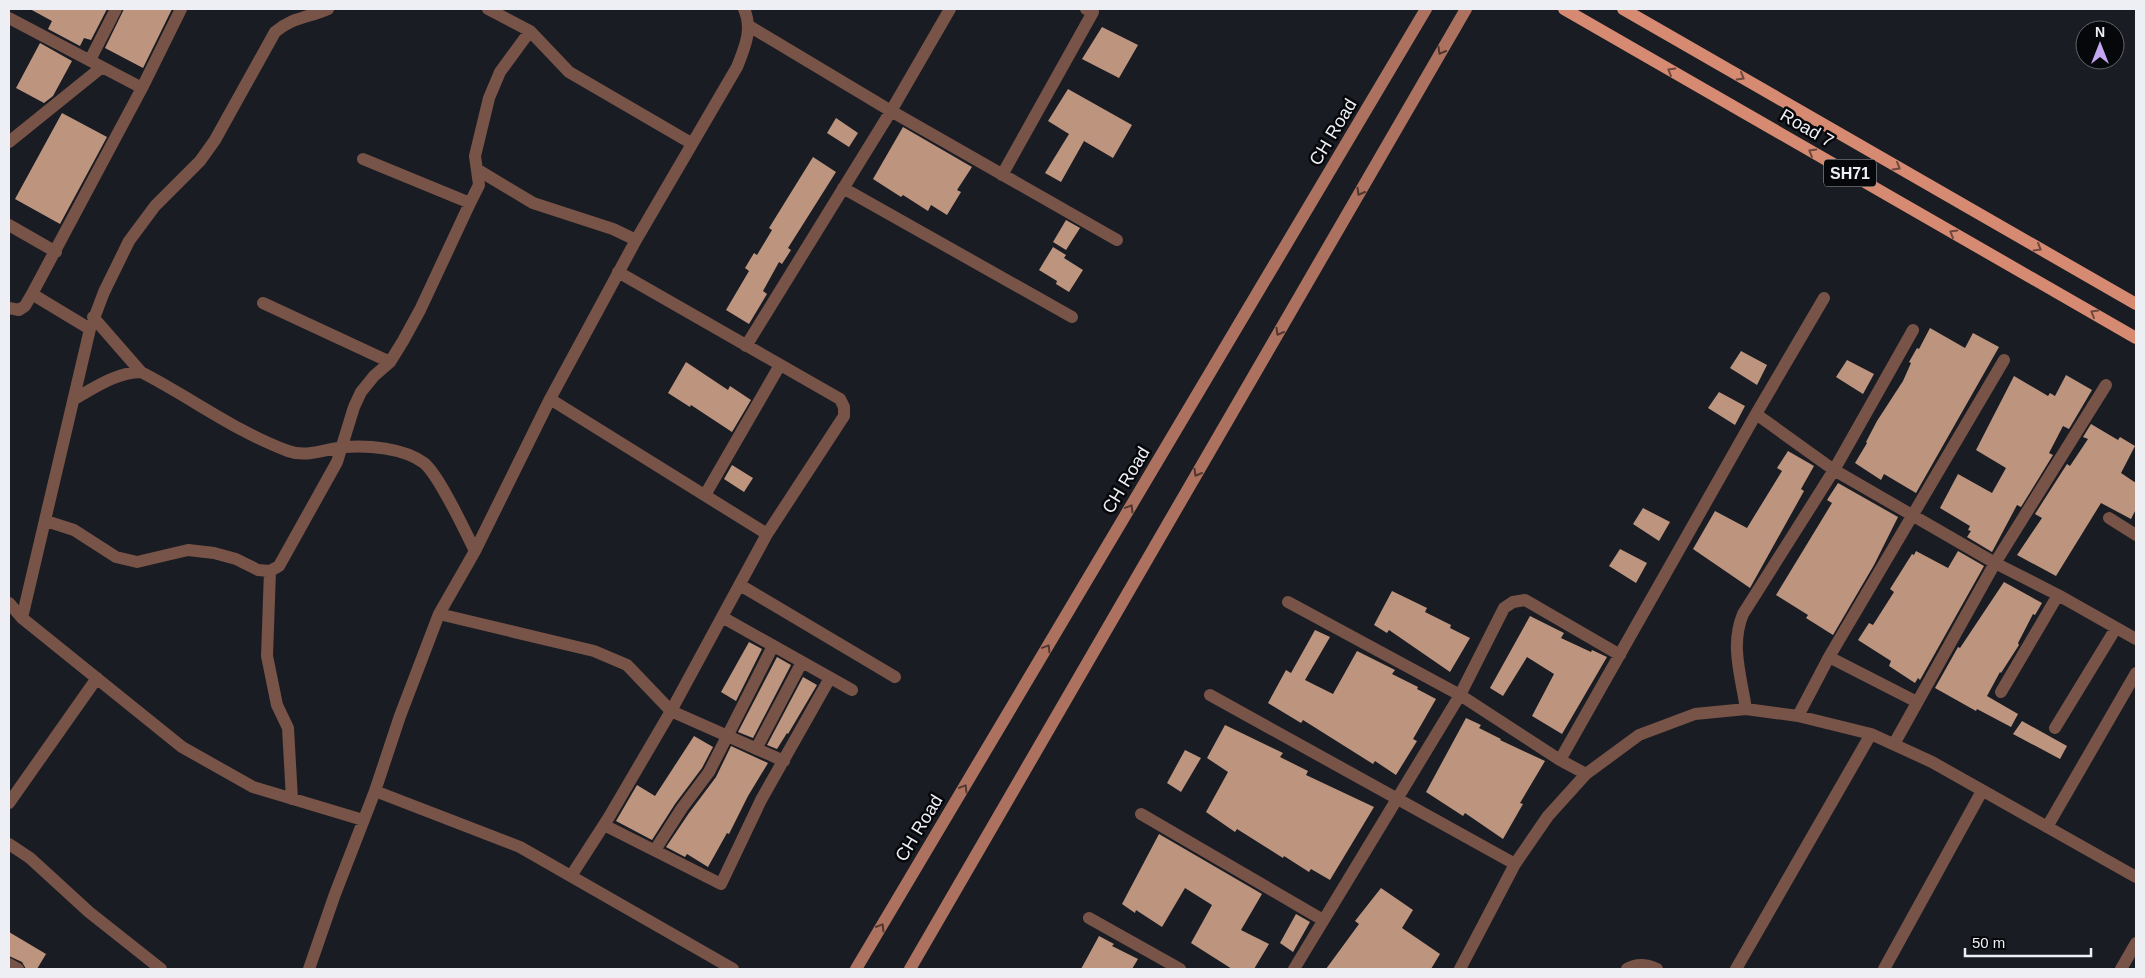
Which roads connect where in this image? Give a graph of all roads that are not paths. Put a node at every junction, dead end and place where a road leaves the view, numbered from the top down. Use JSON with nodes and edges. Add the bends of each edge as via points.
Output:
{"nodes":[{"id":1,"x":116,"y":9,"type":"edge"},
{"id":2,"x":181,"y":9,"type":"edge"},
{"id":3,"x":488,"y":9,"type":"edge"},
{"id":4,"x":744,"y":9,"type":"edge"},
{"id":5,"x":950,"y":9,"type":"edge"},
{"id":6,"x":1086,"y":9,"type":"edge"},
{"id":7,"x":1426,"y":9,"type":"edge"},
{"id":8,"x":1466,"y":9,"type":"edge"},
{"id":9,"x":1564,"y":9,"type":"edge"},
{"id":10,"x":1623,"y":9,"type":"edge"},
{"id":11,"x":321,"y":10,"type":"edge"},
{"id":12,"x":9,"y":18,"type":"edge"},
{"id":13,"x":749,"y":26,"type":"junction"},
{"id":14,"x":530,"y":31,"type":"junction"},
{"id":15,"x":90,"y":60,"type":"junction"},
{"id":16,"x":102,"y":67,"type":"junction"},
{"id":17,"x":142,"y":88,"type":"junction"},
{"id":18,"x":891,"y":112,"type":"junction"},
{"id":19,"x":9,"y":142,"type":"edge"},
{"id":20,"x":691,"y":143,"type":"junction"},
{"id":21,"x":363,"y":159,"type":"dead end"},
{"id":22,"x":478,"y":170,"type":"junction"},
{"id":23,"x":1002,"y":175,"type":"junction"},
{"id":24,"x":843,"y":188,"type":"junction"},
{"id":25,"x":470,"y":203,"type":"junction"},
{"id":26,"x":9,"y":225,"type":"edge"},
{"id":27,"x":636,"y":240,"type":"junction"},
{"id":28,"x":1117,"y":240,"type":"dead end"},
{"id":29,"x":56,"y":252,"type":"junction"},
{"id":30,"x":618,"y":272,"type":"junction"},
{"id":31,"x":32,"y":294,"type":"junction"},
{"id":32,"x":1824,"y":298,"type":"dead end"},
{"id":33,"x":262,"y":302,"type":"dead end"},
{"id":34,"x":2136,"y":304,"type":"edge"},
{"id":35,"x":9,"y":308,"type":"edge"},
{"id":36,"x":1072,"y":317,"type":"dead end"},
{"id":37,"x":92,"y":323,"type":"junction"},
{"id":38,"x":1913,"y":330,"type":"dead end"},
{"id":39,"x":2136,"y":338,"type":"edge"},
{"id":40,"x":746,"y":346,"type":"junction"},
{"id":41,"x":2004,"y":360,"type":"dead end"},
{"id":42,"x":390,"y":362,"type":"junction"},
{"id":43,"x":780,"y":365,"type":"junction"},
{"id":44,"x":141,"y":372,"type":"junction"},
{"id":45,"x":2106,"y":385,"type":"dead end"},
{"id":46,"x":74,"y":399,"type":"junction"},
{"id":47,"x":550,"y":399,"type":"junction"},
{"id":48,"x":1756,"y":414,"type":"junction"},
{"id":49,"x":342,"y":447,"type":"junction"},
{"id":50,"x":1834,"y":470,"type":"junction"},
{"id":51,"x":705,"y":495,"type":"junction"},
{"id":52,"x":1912,"y":514,"type":"junction"},
{"id":53,"x":2109,"y":518,"type":"dead end"},
{"id":54,"x":46,"y":521,"type":"junction"},
{"id":55,"x":767,"y":534,"type":"junction"},
{"id":56,"x":2136,"y":536,"type":"edge"},
{"id":57,"x":475,"y":551,"type":"junction"},
{"id":58,"x":1995,"y":563,"type":"junction"},
{"id":59,"x":270,"y":571,"type":"junction"},
{"id":60,"x":740,"y":585,"type":"junction"},
{"id":61,"x":2058,"y":595,"type":"junction"},
{"id":62,"x":1288,"y":602,"type":"dead end"},
{"id":63,"x":9,"y":603,"type":"edge"},
{"id":64,"x":439,"y":614,"type":"junction"},
{"id":65,"x":722,"y":617,"type":"junction"},
{"id":66,"x":22,"y":618,"type":"junction"},
{"id":67,"x":2116,"y":628,"type":"junction"},
{"id":68,"x":2136,"y":639,"type":"edge"},
{"id":69,"x":773,"y":646,"type":"junction"},
{"id":70,"x":1620,"y":655,"type":"junction"},
{"id":71,"x":1829,"y":657,"type":"junction"},
{"id":72,"x":802,"y":662,"type":"junction"},
{"id":73,"x":2136,"y":673,"type":"edge"},
{"id":74,"x":895,"y":677,"type":"dead end"},
{"id":75,"x":97,"y":678,"type":"junction"},
{"id":76,"x":830,"y":678,"type":"junction"},
{"id":77,"x":852,"y":690,"type":"dead end"},
{"id":78,"x":2001,"y":692,"type":"dead end"},
{"id":79,"x":1210,"y":695,"type":"dead end"},
{"id":80,"x":1460,"y":695,"type":"junction"},
{"id":81,"x":1917,"y":702,"type":"junction"},
{"id":82,"x":1746,"y":709,"type":"junction"},
{"id":83,"x":671,"y":711,"type":"junction"},
{"id":84,"x":1798,"y":716,"type":"junction"},
{"id":85,"x":2055,"y":728,"type":"dead end"},
{"id":86,"x":1871,"y":734,"type":"junction"},
{"id":87,"x":727,"y":736,"type":"junction"},
{"id":88,"x":1894,"y":744,"type":"junction"},
{"id":89,"x":756,"y":749,"type":"junction"},
{"id":90,"x":1560,"y":760,"type":"junction"},
{"id":91,"x":784,"y":761,"type":"junction"},
{"id":92,"x":1586,"y":774,"type":"junction"},
{"id":93,"x":376,"y":791,"type":"junction"},
{"id":94,"x":1982,"y":791,"type":"junction"},
{"id":95,"x":292,"y":799,"type":"junction"},
{"id":96,"x":1395,"y":800,"type":"junction"},
{"id":97,"x":9,"y":803,"type":"edge"},
{"id":98,"x":1141,"y":814,"type":"dead end"},
{"id":99,"x":363,"y":820,"type":"junction"},
{"id":100,"x":604,"y":825,"type":"junction"},
{"id":101,"x":2048,"y":827,"type":"junction"},
{"id":102,"x":9,"y":844,"type":"edge"},
{"id":103,"x":654,"y":850,"type":"junction"},
{"id":104,"x":1516,"y":864,"type":"junction"},
{"id":105,"x":571,"y":876,"type":"junction"},
{"id":106,"x":2136,"y":877,"type":"edge"},
{"id":107,"x":1090,"y":918,"type":"dead end"},
{"id":108,"x":1323,"y":920,"type":"junction"},
{"id":109,"x":2136,"y":943,"type":"edge"},
{"id":110,"x":9,"y":964,"type":"edge"},
{"id":111,"x":18,"y":969,"type":"edge"},
{"id":112,"x":161,"y":969,"type":"edge"},
{"id":113,"x":309,"y":969,"type":"edge"},
{"id":114,"x":733,"y":969,"type":"edge"},
{"id":115,"x":856,"y":969,"type":"edge"},
{"id":116,"x":910,"y":969,"type":"edge"},
{"id":117,"x":1180,"y":969,"type":"edge"},
{"id":118,"x":1294,"y":969,"type":"edge"},
{"id":119,"x":1463,"y":969,"type":"edge"},
{"id":120,"x":1627,"y":969,"type":"edge"},
{"id":121,"x":1657,"y":969,"type":"edge"},
{"id":122,"x":1736,"y":969,"type":"edge"},
{"id":123,"x":1884,"y":969,"type":"edge"},
{"id":124,"x":2121,"y":969,"type":"edge"}],
"edges":[{"from":1,"to":15,"type":"street"},
{"from":2,"to":17,"type":"street"},
{"from":3,"to":14,"type":"street"},
{"from":4,"to":13,"type":"street"},
{"from":5,"to":18,"type":"street"},
{"from":6,"to":23,"type":"street","via":[[1093,12]]},
{"from":115,"to":7,"type":"street","name":"CH Road","one_way":true},
{"from":8,"to":116,"type":"street","one_way":true},
{"from":39,"to":9,"type":"main road","name":"Road 7","number":"SH71","one_way":true},
{"from":10,"to":34,"type":"main road","name":"Road 7","number":"SH71","one_way":true},
{"from":11,"to":37,"type":"street","via":[[296,18],[275,32],[200,162],[154,206],[129,241]]},
{"from":12,"to":15,"type":"street"},
{"from":13,"to":18,"type":"street"},
{"from":13,"to":20,"type":"street","via":[[746,45],[737,66]]},
{"from":14,"to":20,"type":"street","via":[[569,72]]},
{"from":14,"to":22,"type":"street","via":[[500,72],[489,98],[475,156]]},
{"from":15,"to":16,"type":"street"},
{"from":16,"to":17,"type":"street"},
{"from":16,"to":19,"type":"street"},
{"from":17,"to":29,"type":"street"},
{"from":18,"to":23,"type":"street"},
{"from":18,"to":24,"type":"street"},
{"from":20,"to":27,"type":"street"},
{"from":21,"to":25,"type":"street"},
{"from":22,"to":25,"type":"street","via":[[478,184]]},
{"from":22,"to":27,"type":"street","via":[[533,203],[613,229]]},
{"from":23,"to":28,"type":"street"},
{"from":24,"to":36,"type":"street"},
{"from":24,"to":40,"type":"street"},
{"from":25,"to":42,"type":"street","via":[[420,310]]},
{"from":26,"to":29,"type":"street"},
{"from":27,"to":30,"type":"street"},
{"from":29,"to":31,"type":"street"},
{"from":30,"to":40,"type":"street"},
{"from":30,"to":47,"type":"street"},
{"from":31,"to":35,"type":"street","via":[[19,310]]},
{"from":31,"to":37,"type":"street"},
{"from":32,"to":48,"type":"street"},
{"from":33,"to":42,"type":"street"},
{"from":37,"to":44,"type":"street"},
{"from":37,"to":46,"type":"street"},
{"from":38,"to":50,"type":"street"},
{"from":40,"to":43,"type":"street"},
{"from":41,"to":52,"type":"street"},
{"from":42,"to":49,"type":"street","via":[[362,392]]},
{"from":43,"to":51,"type":"street"},
{"from":43,"to":55,"type":"street","via":[[840,400],[844,416]]},
{"from":44,"to":46,"type":"street","via":[[110,379]]},
{"from":44,"to":49,"type":"street","via":[[253,436],[289,452],[314,453]]},
{"from":45,"to":58,"type":"street"},
{"from":46,"to":54,"type":"street"},
{"from":47,"to":51,"type":"street"},
{"from":47,"to":57,"type":"street"},
{"from":48,"to":50,"type":"street"},
{"from":48,"to":70,"type":"street"},
{"from":49,"to":57,"type":"street","via":[[378,448],[424,463],[434,474]]},
{"from":49,"to":59,"type":"street","via":[[279,566]]},
{"from":50,"to":52,"type":"street"},
{"from":50,"to":82,"type":"street","via":[[1738,628],[1736,643]]},
{"from":51,"to":55,"type":"street"},
{"from":52,"to":58,"type":"street"},
{"from":52,"to":71,"type":"street"},
{"from":53,"to":56,"type":"street"},
{"from":54,"to":59,"type":"street","via":[[74,530],[116,557],[137,562],[188,550],[214,553],[258,570]]},
{"from":54,"to":66,"type":"street"},
{"from":55,"to":60,"type":"street"},
{"from":57,"to":64,"type":"street"},
{"from":58,"to":61,"type":"street"},
{"from":58,"to":81,"type":"street"},
{"from":59,"to":95,"type":"street","via":[[267,656],[277,705],[288,728]]},
{"from":60,"to":65,"type":"street"},
{"from":60,"to":74,"type":"street"},
{"from":61,"to":67,"type":"street"},
{"from":61,"to":78,"type":"street"},
{"from":62,"to":80,"type":"street"},
{"from":63,"to":66,"type":"street"},
{"from":64,"to":83,"type":"street","via":[[609,656],[627,665]]},
{"from":64,"to":93,"type":"street","via":[[400,716]]},
{"from":65,"to":69,"type":"street"},
{"from":65,"to":83,"type":"street"},
{"from":66,"to":75,"type":"street"},
{"from":67,"to":68,"type":"street"},
{"from":67,"to":85,"type":"street"},
{"from":69,"to":72,"type":"street"},
{"from":69,"to":87,"type":"street"},
{"from":70,"to":80,"type":"street","via":[[1525,600],[1513,602],[1504,608]]},
{"from":70,"to":90,"type":"street"},
{"from":71,"to":81,"type":"street"},
{"from":71,"to":84,"type":"street"},
{"from":72,"to":76,"type":"street"},
{"from":72,"to":89,"type":"street"},
{"from":73,"to":101,"type":"street"},
{"from":75,"to":95,"type":"street","via":[[182,747],[253,787]]},
{"from":75,"to":97,"type":"street"},
{"from":76,"to":77,"type":"street"},
{"from":76,"to":91,"type":"street"},
{"from":79,"to":96,"type":"street"},
{"from":80,"to":90,"type":"street"},
{"from":80,"to":96,"type":"street"},
{"from":81,"to":88,"type":"street"},
{"from":82,"to":84,"type":"street"},
{"from":82,"to":92,"type":"street","via":[[1695,714],[1639,735]]},
{"from":83,"to":87,"type":"street"},
{"from":83,"to":100,"type":"street"},
{"from":84,"to":86,"type":"street"},
{"from":86,"to":88,"type":"street"},
{"from":86,"to":122,"type":"street"},
{"from":87,"to":89,"type":"street"},
{"from":87,"to":103,"type":"street","via":[[709,772]]},
{"from":88,"to":94,"type":"street"},
{"from":89,"to":91,"type":"street"},
{"from":90,"to":92,"type":"street"},
{"from":91,"to":103,"type":"street","via":[[757,808],[721,884]]},
{"from":92,"to":104,"type":"street","via":[[1548,816]]},
{"from":93,"to":99,"type":"street"},
{"from":93,"to":105,"type":"street","via":[[520,847]]},
{"from":94,"to":101,"type":"street"},
{"from":94,"to":123,"type":"street"},
{"from":95,"to":99,"type":"street"},
{"from":96,"to":104,"type":"street"},
{"from":96,"to":108,"type":"street"},
{"from":98,"to":108,"type":"street"},
{"from":99,"to":113,"type":"street"},
{"from":100,"to":103,"type":"street"},
{"from":100,"to":105,"type":"street"},
{"from":101,"to":106,"type":"street"},
{"from":102,"to":112,"type":"street","via":[[30,858],[89,912]]},
{"from":104,"to":119,"type":"street"},
{"from":105,"to":114,"type":"street"},
{"from":107,"to":117,"type":"street"},
{"from":108,"to":118,"type":"street"},
{"from":109,"to":124,"type":"street"},
{"from":110,"to":111,"type":"street"},
{"from":120,"to":121,"type":"street","via":[[1634,964],[1648,964]]}]}
